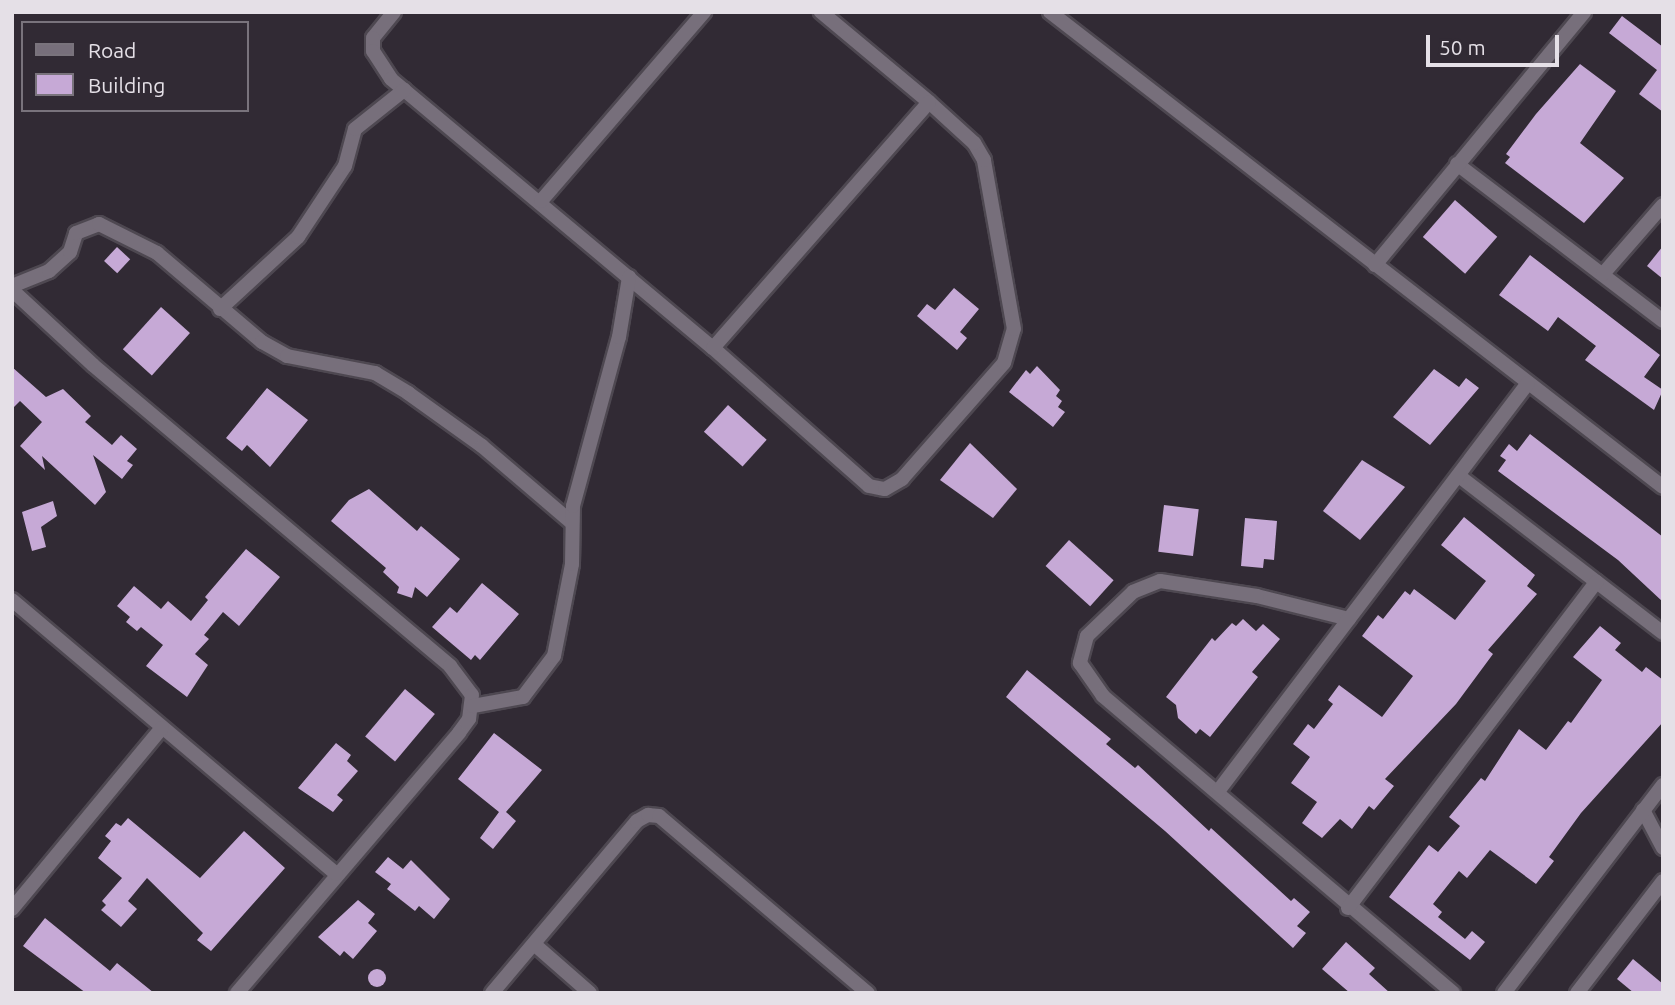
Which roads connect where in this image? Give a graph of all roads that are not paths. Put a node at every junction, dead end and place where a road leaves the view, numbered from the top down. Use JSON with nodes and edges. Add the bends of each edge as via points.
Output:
{"nodes":[{"id":1,"x":394,"y":12,"type":"edge"},
{"id":2,"x":704,"y":12,"type":"edge"},
{"id":3,"x":821,"y":12,"type":"edge"},
{"id":4,"x":1050,"y":12,"type":"edge"},
{"id":5,"x":1584,"y":12,"type":"edge"},
{"id":6,"x":404,"y":90,"type":"junction"},
{"id":7,"x":929,"y":102,"type":"junction"},
{"id":8,"x":1457,"y":164,"type":"junction"},
{"id":9,"x":541,"y":201,"type":"junction"},
{"id":10,"x":1663,"y":205,"type":"edge"},
{"id":11,"x":1375,"y":265,"type":"junction"},
{"id":12,"x":1603,"y":274,"type":"junction"},
{"id":13,"x":629,"y":278,"type":"junction"},
{"id":14,"x":12,"y":288,"type":"edge"},
{"id":15,"x":220,"y":309,"type":"junction"},
{"id":16,"x":1663,"y":321,"type":"edge"},
{"id":17,"x":713,"y":348,"type":"junction"},
{"id":18,"x":1528,"y":383,"type":"junction"},
{"id":19,"x":1459,"y":476,"type":"junction"},
{"id":20,"x":1663,"y":487,"type":"edge"},
{"id":21,"x":572,"y":523,"type":"junction"},
{"id":22,"x":1596,"y":582,"type":"junction"},
{"id":23,"x":12,"y":600,"type":"edge"},
{"id":24,"x":1349,"y":619,"type":"junction"},
{"id":25,"x":1663,"y":633,"type":"edge"},
{"id":26,"x":473,"y":706,"type":"junction"},
{"id":27,"x":162,"y":728,"type":"junction"},
{"id":28,"x":1663,"y":785,"type":"edge"},
{"id":29,"x":1219,"y":790,"type":"junction"},
{"id":30,"x":1643,"y":810,"type":"junction"},
{"id":31,"x":1663,"y":848,"type":"edge"},
{"id":32,"x":337,"y":874,"type":"junction"},
{"id":33,"x":1663,"y":881,"type":"edge"},
{"id":34,"x":1348,"y":908,"type":"junction"},
{"id":35,"x":12,"y":909,"type":"edge"},
{"id":36,"x":534,"y":944,"type":"junction"},
{"id":37,"x":237,"y":993,"type":"edge"},
{"id":38,"x":492,"y":993,"type":"edge"},
{"id":39,"x":590,"y":993,"type":"edge"},
{"id":40,"x":868,"y":993,"type":"edge"},
{"id":41,"x":1453,"y":993,"type":"edge"},
{"id":42,"x":1504,"y":993,"type":"edge"},
{"id":43,"x":1577,"y":993,"type":"edge"}],
"edges":[{"from":1,"to":6,"type":"street","via":[[373,38],[373,51]]},
{"from":2,"to":9,"type":"street"},
{"from":3,"to":7,"type":"street"},
{"from":4,"to":11,"type":"street"},
{"from":5,"to":8,"type":"street"},
{"from":6,"to":9,"type":"street"},
{"from":6,"to":15,"type":"street","via":[[355,129],[345,166],[298,237]]},
{"from":7,"to":17,"type":"street"},
{"from":7,"to":17,"type":"street","via":[[985,160],[1014,329],[1004,363],[928,450],[893,486],[869,485]]},
{"from":8,"to":11,"type":"street"},
{"from":8,"to":12,"type":"street"},
{"from":9,"to":13,"type":"street"},
{"from":10,"to":12,"type":"street"},
{"from":11,"to":18,"type":"street"},
{"from":12,"to":16,"type":"street"},
{"from":13,"to":17,"type":"street"},
{"from":13,"to":21,"type":"street","via":[[619,337],[583,456]]},
{"from":14,"to":15,"type":"street","via":[[49,271],[70,252],[76,233],[100,224],[158,253]]},
{"from":14,"to":26,"type":"street","via":[[93,365],[450,666],[466,683]]},
{"from":15,"to":21,"type":"street","via":[[287,356],[375,373],[482,446]]},
{"from":18,"to":19,"type":"street"},
{"from":18,"to":20,"type":"street"},
{"from":19,"to":22,"type":"street"},
{"from":19,"to":24,"type":"street"},
{"from":21,"to":26,"type":"street","via":[[572,564],[554,656],[523,697]]},
{"from":22,"to":25,"type":"street"},
{"from":22,"to":34,"type":"street"},
{"from":23,"to":27,"type":"street"},
{"from":24,"to":29,"type":"street"},
{"from":24,"to":29,"type":"street","via":[[1160,581],[1133,592],[1087,636],[1080,663],[1085,676]]},
{"from":26,"to":32,"type":"street","via":[[459,733]]},
{"from":27,"to":32,"type":"street"},
{"from":27,"to":35,"type":"street"},
{"from":28,"to":30,"type":"street"},
{"from":29,"to":34,"type":"street"},
{"from":30,"to":31,"type":"street"},
{"from":30,"to":42,"type":"street"},
{"from":32,"to":37,"type":"street"},
{"from":33,"to":43,"type":"street"},
{"from":34,"to":41,"type":"street"},
{"from":36,"to":38,"type":"street"},
{"from":36,"to":39,"type":"street"},
{"from":36,"to":40,"type":"street","via":[[637,821],[659,816]]}]}
